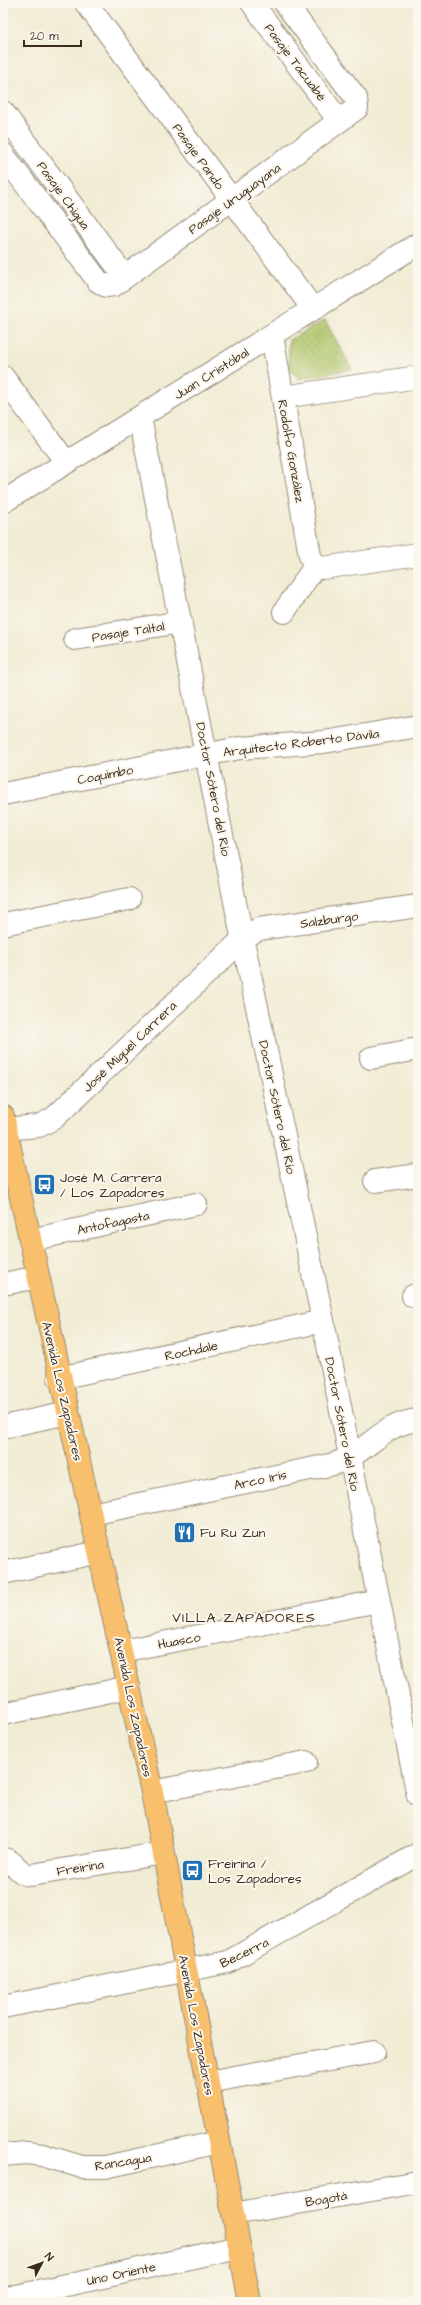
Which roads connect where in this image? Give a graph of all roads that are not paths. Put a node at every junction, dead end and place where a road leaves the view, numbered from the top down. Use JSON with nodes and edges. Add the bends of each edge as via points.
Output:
{"nodes":[{"id":1,"x":86,"y":3,"type":"edge"},
{"id":2,"x":252,"y":3,"type":"edge"},
{"id":3,"x":285,"y":3,"type":"edge"},
{"id":4,"x":358,"y":104,"type":"joint"},
{"id":5,"x":3,"y":112,"type":"edge"},
{"id":6,"x":340,"y":121,"type":"junction"},
{"id":7,"x":3,"y":154,"type":"edge"},
{"id":8,"x":231,"y":199,"type":"junction"},
{"id":9,"x":418,"y":244,"type":"edge"},
{"id":10,"x":115,"y":282,"type":"junction"},
{"id":11,"x":313,"y":309,"type":"junction"},
{"id":12,"x":272,"y":334,"type":"junction"},
{"id":13,"x":3,"y":377,"type":"edge"},
{"id":14,"x":418,"y":377,"type":"edge"},
{"id":15,"x":283,"y":397,"type":"junction"},
{"id":16,"x":140,"y":417,"type":"junction"},
{"id":17,"x":66,"y":462,"type":"junction"},
{"id":18,"x":3,"y":502,"type":"edge"},
{"id":19,"x":418,"y":554,"type":"edge"},
{"id":20,"x":315,"y":566,"type":"junction"},
{"id":21,"x":284,"y":612,"type":"dead end"},
{"id":22,"x":181,"y":622,"type":"junction"},
{"id":23,"x":75,"y":639,"type":"dead end"},
{"id":24,"x":418,"y":726,"type":"edge"},
{"id":25,"x":207,"y":754,"type":"junction"},
{"id":26,"x":3,"y":794,"type":"edge"},
{"id":27,"x":129,"y":899,"type":"dead end"},
{"id":28,"x":417,"y":911,"type":"edge"},
{"id":29,"x":3,"y":924,"type":"edge"},
{"id":30,"x":243,"y":938,"type":"junction"},
{"id":31,"x":418,"y":1049,"type":"edge"},
{"id":32,"x":371,"y":1058,"type":"dead end"},
{"id":33,"x":4,"y":1125,"type":"edge"},
{"id":34,"x":418,"y":1175,"type":"edge"},
{"id":35,"x":376,"y":1182,"type":"dead end"},
{"id":36,"x":196,"y":1204,"type":"dead end"},
{"id":37,"x":30,"y":1240,"type":"junction"},
{"id":38,"x":38,"y":1277,"type":"junction"},
{"id":39,"x":3,"y":1284,"type":"edge"},
{"id":40,"x":323,"y":1321,"type":"junction"},
{"id":41,"x":59,"y":1378,"type":"junction"},
{"id":42,"x":68,"y":1413,"type":"junction"},
{"id":43,"x":418,"y":1420,"type":"edge"},
{"id":44,"x":3,"y":1426,"type":"edge"},
{"id":45,"x":350,"y":1457,"type":"junction"},
{"id":46,"x":91,"y":1514,"type":"junction"},
{"id":47,"x":99,"y":1552,"type":"junction"},
{"id":48,"x":3,"y":1573,"type":"edge"},
{"id":49,"x":379,"y":1601,"type":"junction"},
{"id":50,"x":121,"y":1651,"type":"junction"},
{"id":51,"x":129,"y":1687,"type":"junction"},
{"id":52,"x":3,"y":1714,"type":"edge"},
{"id":53,"x":306,"y":1762,"type":"dead end"},
{"id":54,"x":152,"y":1792,"type":"junction"},
{"id":55,"x":418,"y":1796,"type":"edge"},
{"id":56,"x":164,"y":1853,"type":"junction"},
{"id":57,"x":418,"y":1854,"type":"edge"},
{"id":58,"x":3,"y":1859,"type":"edge"},
{"id":59,"x":186,"y":1970,"type":"junction"},
{"id":60,"x":3,"y":2007,"type":"edge"},
{"id":61,"x":374,"y":2052,"type":"dead end"},
{"id":62,"x":208,"y":2082,"type":"junction"},
{"id":63,"x":219,"y":2142,"type":"junction"},
{"id":64,"x":3,"y":2155,"type":"edge"},
{"id":65,"x":418,"y":2182,"type":"edge"},
{"id":66,"x":233,"y":2214,"type":"junction"},
{"id":67,"x":239,"y":2247,"type":"junction"},
{"id":68,"x":3,"y":2299,"type":"edge"},
{"id":69,"x":250,"y":2302,"type":"edge"}],
"edges":[{"from":1,"to":8,"type":"street","name":"Pasaje Pando"},
{"from":2,"to":6,"type":"street","name":"Pasaje Tacuabé"},
{"from":3,"to":4,"type":"street","name":"Pasaje Tacuabé"},
{"from":4,"to":6,"type":"street","name":"Pasaje Uruguayana","via":[[357,108]]},
{"from":5,"to":10,"type":"street","name":"Pasaje Chigua"},
{"from":6,"to":8,"type":"street","name":"Pasaje Uruguayana"},
{"from":7,"to":10,"type":"street","name":"Pasaje Chigua","via":[[98,281]]},
{"from":8,"to":10,"type":"street","name":"Pasaje Uruguayana"},
{"from":8,"to":11,"type":"street","name":"Pasaje Pando"},
{"from":9,"to":11,"type":"street","name":"Juan Cristóbal"},
{"from":11,"to":12,"type":"street","name":"Juan Cristóbal"},
{"from":12,"to":15,"type":"street","name":"Rodolfo González"},
{"from":12,"to":16,"type":"street","name":"Juan Cristóbal"},
{"from":13,"to":17,"type":"street"},
{"from":14,"to":15,"type":"street"},
{"from":15,"to":20,"type":"street","name":"Rodolfo González","via":[[310,556]]},
{"from":16,"to":17,"type":"street","name":"Juan Cristóbal"},
{"from":16,"to":22,"type":"street","name":"Doctor Sótero del Río"},
{"from":17,"to":18,"type":"street","name":"Juan Cristóbal"},
{"from":19,"to":20,"type":"street","via":[[326,568]]},
{"from":20,"to":21,"type":"street"},
{"from":22,"to":23,"type":"street","name":"Pasaje Taltal"},
{"from":22,"to":25,"type":"street","name":"Doctor Sótero del Río"},
{"from":24,"to":25,"type":"street","name":"Arquitecto Roberto Dávila","via":[[324,742],[253,746]]},
{"from":25,"to":26,"type":"street","name":"Coquimbo"},
{"from":25,"to":30,"type":"street","name":"Doctor Sótero del Río"},
{"from":27,"to":29,"type":"street"},
{"from":28,"to":30,"type":"street","name":"Salzburgo","via":[[259,930]]},
{"from":30,"to":33,"type":"street","name":"José Miguel Carrera","via":[[54,1118],[39,1126]]},
{"from":30,"to":40,"type":"street","name":"Doctor Sótero del Río"},
{"from":31,"to":32,"type":"street"},
{"from":33,"to":37,"type":"main road","name":"Avenida Los Zapadores"},
{"from":34,"to":35,"type":"street"},
{"from":36,"to":37,"type":"street","name":"Antofagasta"},
{"from":37,"to":38,"type":"main road","name":"Avenida Los Zapadores"},
{"from":38,"to":39,"type":"street"},
{"from":38,"to":41,"type":"main road","name":"Avenida Los Zapadores"},
{"from":40,"to":41,"type":"street","name":"Rochdale"},
{"from":40,"to":45,"type":"street","name":"Doctor Sótero del Río"},
{"from":41,"to":42,"type":"main road","name":"Avenida Los Zapadores"},
{"from":42,"to":44,"type":"street"},
{"from":42,"to":46,"type":"main road","name":"Avenida Los Zapadores"},
{"from":43,"to":45,"type":"street","name":"Arco Iris","via":[[395,1425]]},
{"from":45,"to":46,"type":"street","name":"Arco Iris","via":[[334,1464]]},
{"from":45,"to":49,"type":"street","name":"Doctor Sótero del Río"},
{"from":46,"to":47,"type":"main road","name":"Avenida Los Zapadores"},
{"from":47,"to":48,"type":"street"},
{"from":47,"to":50,"type":"main road","name":"Avenida Los Zapadores"},
{"from":49,"to":50,"type":"street","name":"Huasco"},
{"from":49,"to":55,"type":"street","name":"Doctor Sótero del Río"},
{"from":50,"to":51,"type":"main road","name":"Avenida Los Zapadores"},
{"from":51,"to":52,"type":"street"},
{"from":51,"to":54,"type":"main road","name":"Avenida Los Zapadores"},
{"from":53,"to":54,"type":"street"},
{"from":54,"to":56,"type":"main road","name":"Avenida Los Zapadores"},
{"from":56,"to":58,"type":"street","name":"Freirina","via":[[31,1875],[21,1872],[11,1861]]},
{"from":56,"to":59,"type":"main road","name":"Avenida Los Zapadores"},
{"from":57,"to":59,"type":"street","name":"Becerra","via":[[244,1955],[211,1968]]},
{"from":59,"to":60,"type":"street","name":"Becerra"},
{"from":59,"to":62,"type":"main road","name":"Avenida Los Zapadores"},
{"from":61,"to":62,"type":"street"},
{"from":62,"to":63,"type":"main road","name":"Avenida Los Zapadores"},
{"from":63,"to":64,"type":"street","name":"Rancagua","via":[[105,2167],[82,2167],[27,2153]]},
{"from":63,"to":66,"type":"main road","name":"Avenida Los Zapadores"},
{"from":65,"to":66,"type":"street","name":"Bogotá"},
{"from":66,"to":67,"type":"main road","name":"Avenida Los Zapadores"},
{"from":67,"to":68,"type":"street","name":"Uno Oriente"},
{"from":67,"to":69,"type":"main road","name":"Avenida Los Zapadores"}]}
